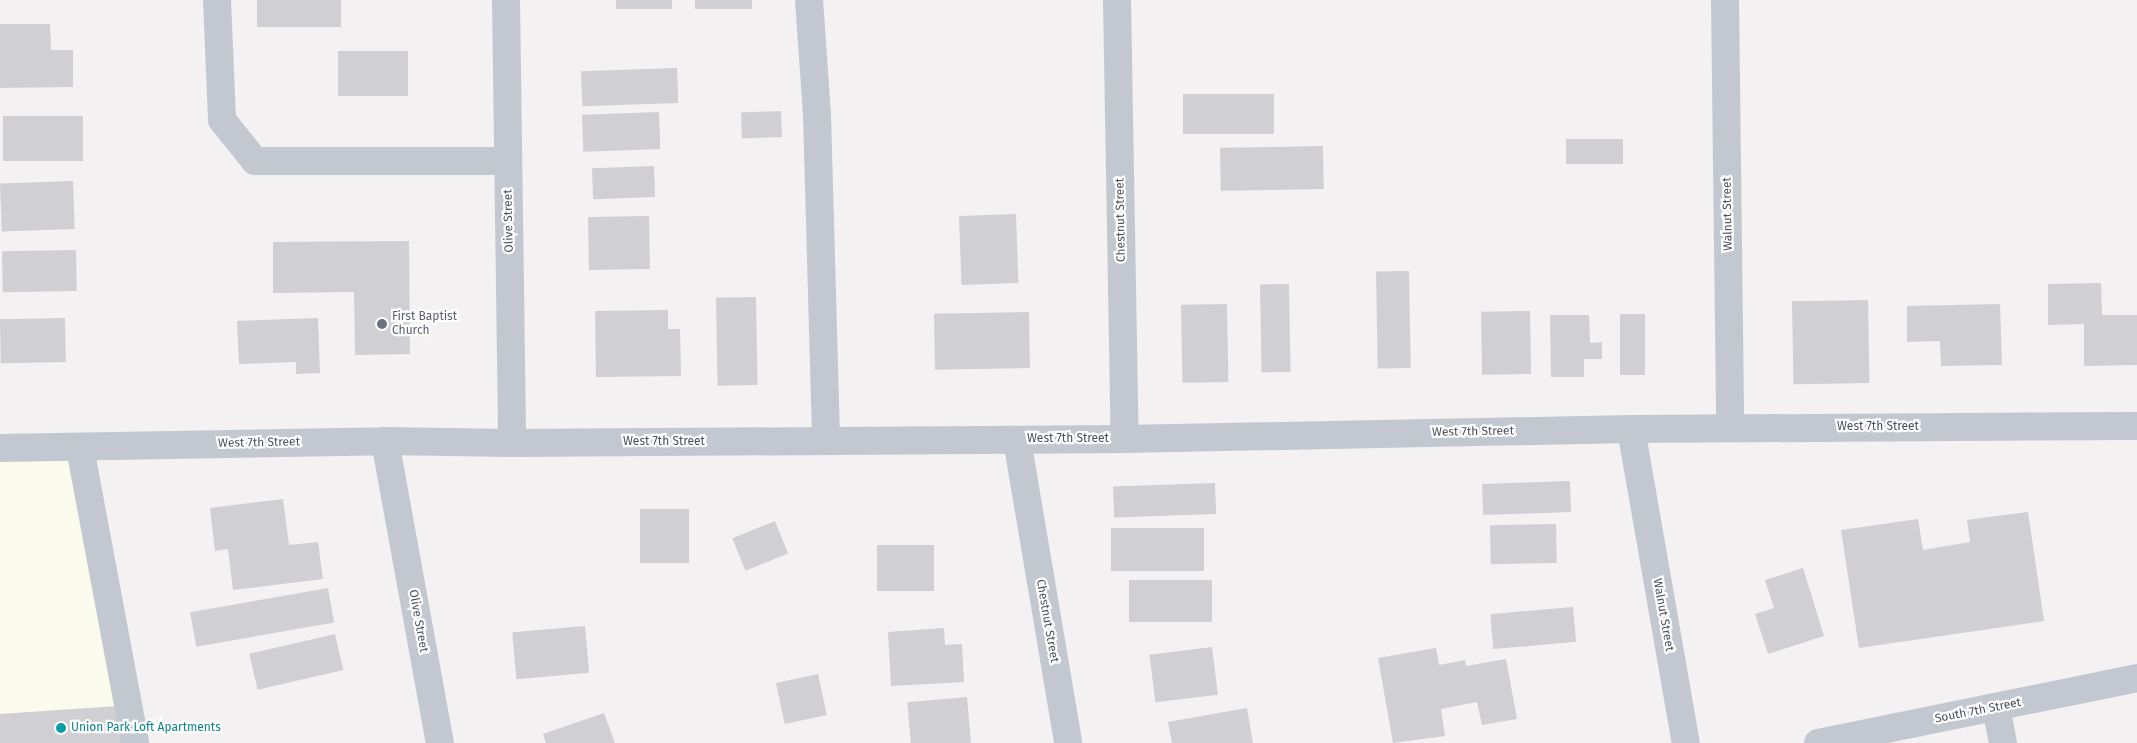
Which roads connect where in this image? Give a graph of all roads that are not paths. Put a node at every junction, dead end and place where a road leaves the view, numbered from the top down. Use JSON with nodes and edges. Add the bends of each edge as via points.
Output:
{"nodes":[{"id":1,"x":217,"y":0,"type":"edge"},
{"id":2,"x":506,"y":0,"type":"edge"},
{"id":3,"x":809,"y":0,"type":"edge"},
{"id":4,"x":1117,"y":0,"type":"edge"},
{"id":5,"x":1725,"y":0,"type":"edge"},
{"id":6,"x":508,"y":161,"type":"junction"},
{"id":7,"x":2137,"y":426,"type":"edge"},
{"id":8,"x":1730,"y":428,"type":"junction"},
{"id":9,"x":1631,"y":429,"type":"junction"},
{"id":10,"x":1125,"y":439,"type":"junction"},
{"id":11,"x":385,"y":440,"type":"junction"},
{"id":12,"x":1017,"y":440,"type":"junction"},
{"id":13,"x":826,"y":441,"type":"junction"},
{"id":14,"x":512,"y":443,"type":"junction"},
{"id":15,"x":0,"y":448,"type":"edge"},
{"id":16,"x":80,"y":448,"type":"junction"},
{"id":17,"x":2137,"y":678,"type":"edge"},
{"id":18,"x":1996,"y":707,"type":"junction"},
{"id":19,"x":135,"y":743,"type":"edge"},
{"id":20,"x":440,"y":743,"type":"edge"},
{"id":21,"x":1068,"y":743,"type":"edge"},
{"id":22,"x":1686,"y":743,"type":"edge"},
{"id":23,"x":1818,"y":743,"type":"edge"},
{"id":24,"x":2003,"y":743,"type":"edge"}],
"edges":[{"from":1,"to":6,"type":"street","via":[[222,120],[255,161]]},
{"from":2,"to":6,"type":"street","name":"Olive Street"},
{"from":3,"to":13,"type":"street","via":[[817,125]]},
{"from":4,"to":10,"type":"street","name":"Chestnut Street"},
{"from":5,"to":8,"type":"street","name":"Walnut Street"},
{"from":6,"to":14,"type":"street","name":"Olive Street"},
{"from":7,"to":8,"type":"street","name":"West 7th Street"},
{"from":8,"to":9,"type":"street","name":"West 7th Street"},
{"from":9,"to":10,"type":"street","name":"West 7th Street"},
{"from":9,"to":22,"type":"street","name":"Walnut Street"},
{"from":10,"to":12,"type":"street","name":"West 7th Street"},
{"from":11,"to":14,"type":"street","name":"West 7th Street"},
{"from":11,"to":16,"type":"street","name":"West 7th Street"},
{"from":11,"to":20,"type":"street","name":"Olive Street"},
{"from":12,"to":13,"type":"street","name":"West 7th Street"},
{"from":12,"to":21,"type":"street","name":"Chestnut Street"},
{"from":13,"to":14,"type":"street","name":"West 7th Street"},
{"from":15,"to":16,"type":"street","name":"West 7th Street"},
{"from":16,"to":19,"type":"street"},
{"from":17,"to":18,"type":"street","name":"South 7th Street"},
{"from":18,"to":23,"type":"street","name":"South 7th Street"},
{"from":18,"to":24,"type":"street"}]}
